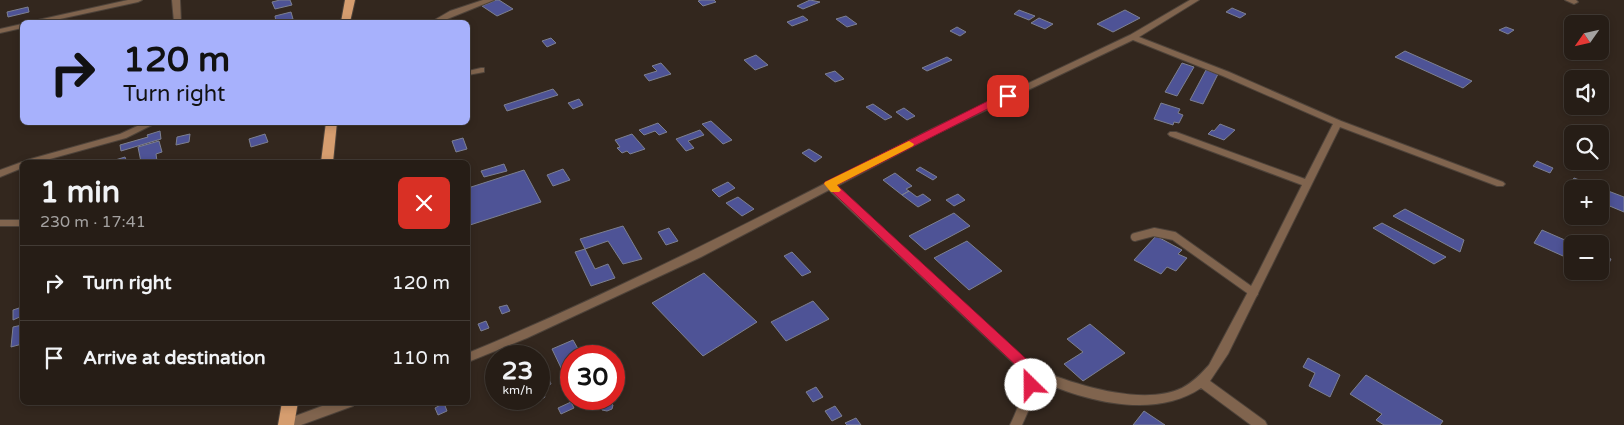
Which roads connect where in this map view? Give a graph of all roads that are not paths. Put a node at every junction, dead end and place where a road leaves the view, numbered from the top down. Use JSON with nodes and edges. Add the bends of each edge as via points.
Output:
{"nodes":[{"id":1,"x":138,"y":0,"type":"edge"},
{"id":2,"x":176,"y":0,"type":"edge"},
{"id":3,"x":350,"y":0,"type":"edge"},
{"id":4,"x":490,"y":0,"type":"edge"},
{"id":5,"x":1195,"y":0,"type":"edge"},
{"id":6,"x":47,"y":20,"type":"edge"},
{"id":7,"x":178,"y":20,"type":"edge"},
{"id":8,"x":345,"y":20,"type":"edge"},
{"id":9,"x":438,"y":20,"type":"edge"},
{"id":10,"x":20,"y":26,"type":"edge"},
{"id":11,"x":0,"y":31,"type":"edge"},
{"id":12,"x":1134,"y":37,"type":"junction"},
{"id":13,"x":481,"y":70,"type":"dead end"},
{"id":14,"x":470,"y":73,"type":"edge"},
{"id":15,"x":1338,"y":123,"type":"junction"},
{"id":16,"x":147,"y":125,"type":"edge"},
{"id":17,"x":332,"y":125,"type":"edge"},
{"id":18,"x":1174,"y":134,"type":"dead end"},
{"id":19,"x":37,"y":160,"type":"edge"},
{"id":20,"x":327,"y":160,"type":"edge"},
{"id":21,"x":20,"y":166,"type":"edge"},
{"id":22,"x":0,"y":174,"type":"edge"},
{"id":23,"x":1306,"y":183,"type":"junction"},
{"id":24,"x":829,"y":184,"type":"junction"},
{"id":25,"x":1500,"y":184,"type":"dead end"},
{"id":26,"x":0,"y":223,"type":"edge"},
{"id":27,"x":20,"y":223,"type":"edge"},
{"id":28,"x":1135,"y":237,"type":"dead end"},
{"id":29,"x":1254,"y":293,"type":"junction"},
{"id":30,"x":470,"y":357,"type":"edge"},
{"id":31,"x":1029,"y":370,"type":"junction"},
{"id":32,"x":1202,"y":382,"type":"junction"},
{"id":33,"x":289,"y":405,"type":"edge"},
{"id":34,"x":341,"y":405,"type":"edge"},
{"id":35,"x":286,"y":425,"type":"edge"},
{"id":36,"x":1016,"y":425,"type":"edge"},
{"id":37,"x":1261,"y":425,"type":"edge"}],
"edges":[{"from":1,"to":6,"type":"street"},
{"from":2,"to":7,"type":"street"},
{"from":3,"to":8,"type":"main road"},
{"from":4,"to":9,"type":"street"},
{"from":5,"to":12,"type":"street"},
{"from":10,"to":11,"type":"street"},
{"from":12,"to":15,"type":"street"},
{"from":12,"to":24,"type":"street"},
{"from":13,"to":14,"type":"street"},
{"from":15,"to":23,"type":"street"},
{"from":15,"to":25,"type":"street"},
{"from":16,"to":19,"type":"street","via":[[123,136]]},
{"from":17,"to":20,"type":"main road"},
{"from":18,"to":23,"type":"street"},
{"from":21,"to":22,"type":"street"},
{"from":23,"to":29,"type":"street"},
{"from":24,"to":30,"type":"street","via":[[697,254]]},
{"from":24,"to":31,"type":"street"},
{"from":26,"to":27,"type":"street"},
{"from":28,"to":29,"type":"lane","via":[[1147,231],[1174,236]]},
{"from":29,"to":32,"type":"street"},
{"from":31,"to":32,"type":"street","via":[[1046,379],[1105,397],[1133,399],[1168,397]]},
{"from":31,"to":36,"type":"street","via":[[1031,385],[1027,402]]},
{"from":32,"to":37,"type":"street"},
{"from":33,"to":35,"type":"main road"},
{"from":34,"to":35,"type":"street"}]}
